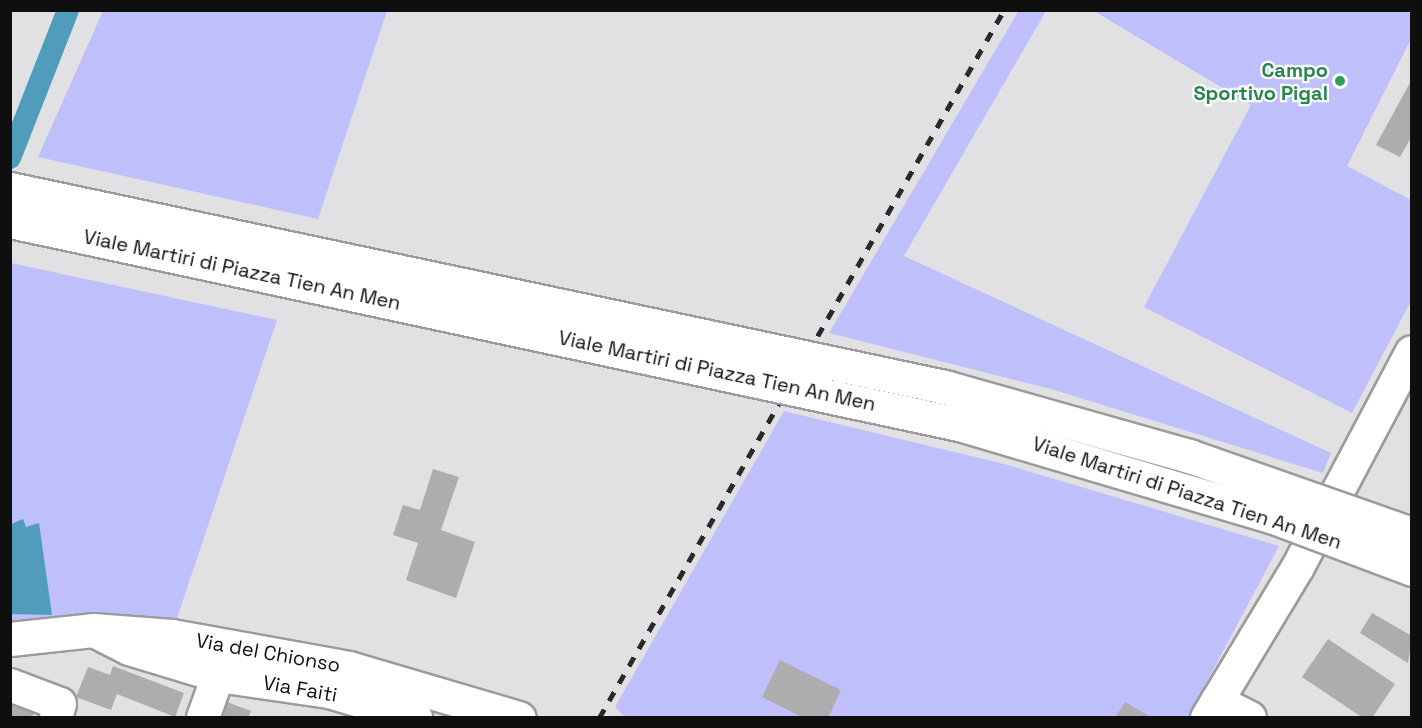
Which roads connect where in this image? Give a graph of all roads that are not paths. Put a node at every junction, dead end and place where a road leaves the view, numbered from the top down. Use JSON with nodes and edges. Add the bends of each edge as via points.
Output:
{"nodes":[{"id":1,"x":10,"y":189,"type":"edge"},
{"id":2,"x":10,"y":221,"type":"edge"},
{"id":3,"x":1412,"y":352,"type":"edge"},
{"id":4,"x":1412,"y":534,"type":"edge"},
{"id":5,"x":1412,"y":569,"type":"edge"},
{"id":6,"x":93,"y":630,"type":"junction"},
{"id":7,"x":10,"y":639,"type":"edge"},
{"id":8,"x":218,"y":676,"type":"junction"},
{"id":9,"x":10,"y":685,"type":"edge"},
{"id":10,"x":1212,"y":709,"type":"edge"},
{"id":11,"x":56,"y":717,"type":"edge"},
{"id":12,"x":203,"y":717,"type":"edge"},
{"id":13,"x":416,"y":717,"type":"edge"},
{"id":14,"x":519,"y":717,"type":"edge"},
{"id":15,"x":1250,"y":717,"type":"edge"}],
"edges":[{"from":1,"to":4,"type":"main road","name":"Viale Martiri di Piazza Tien An Men","bridge":true,"via":[[945,387],[1199,459]]},
{"from":2,"to":5,"type":"main road","name":"Viale Martiri di Piazza Tien An Men","bridge":true,"via":[[963,425],[1263,513]]},
{"from":3,"to":10,"type":"street","via":[[1345,482]]},
{"from":6,"to":7,"type":"main road","name":"Via del Chionso"},
{"from":6,"to":8,"type":"street","name":"Via Faiti","via":[[129,649]]},
{"from":6,"to":14,"type":"main road","name":"Via del Chionso","via":[[172,636],[349,668]]},
{"from":8,"to":12,"type":"street"},
{"from":8,"to":13,"type":"street","name":"Via Faiti","via":[[329,692]]},
{"from":9,"to":11,"type":"street","via":[[60,704]]},
{"from":10,"to":15,"type":"street"}]}
